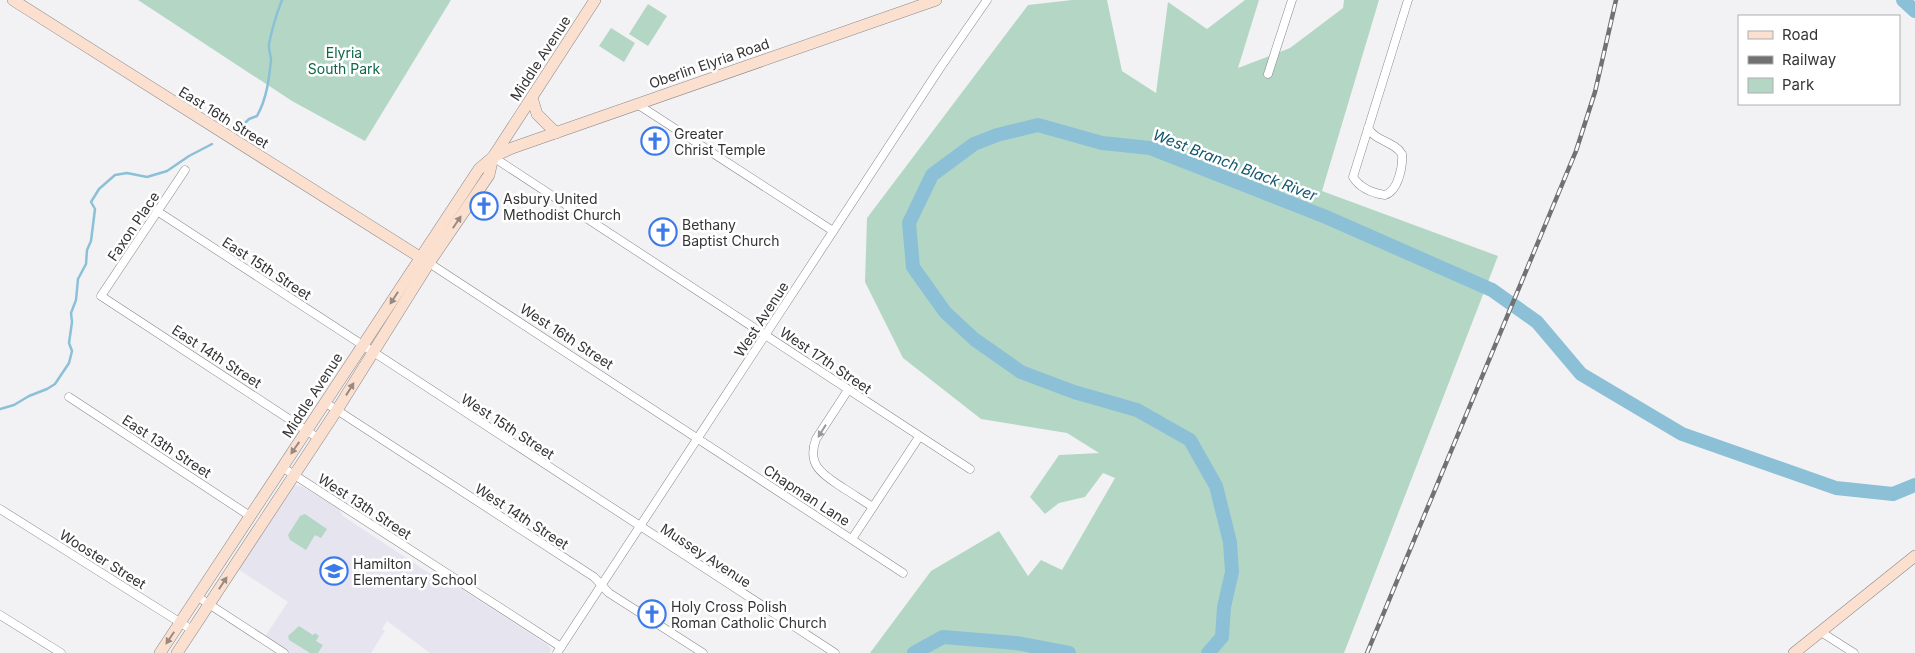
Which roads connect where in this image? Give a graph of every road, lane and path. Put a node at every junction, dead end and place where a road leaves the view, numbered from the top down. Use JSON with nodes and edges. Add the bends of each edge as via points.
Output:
{"nodes":[{"id":1,"x":13,"y":0,"type":"edge"},
{"id":2,"x":595,"y":0,"type":"edge"},
{"id":3,"x":936,"y":0,"type":"edge"},
{"id":4,"x":987,"y":0,"type":"edge"},
{"id":5,"x":1292,"y":0,"type":"edge"},
{"id":6,"x":1408,"y":0,"type":"edge"},
{"id":7,"x":1268,"y":74,"type":"dead end"},
{"id":8,"x":532,"y":98,"type":"junction"},
{"id":9,"x":637,"y":104,"type":"junction"},
{"id":10,"x":1368,"y":128,"type":"junction"},
{"id":11,"x":556,"y":133,"type":"junction"},
{"id":12,"x":493,"y":158,"type":"junction"},
{"id":13,"x":185,"y":170,"type":"dead end"},
{"id":14,"x":1353,"y":177,"type":"junction"},
{"id":15,"x":1350,"y":185,"type":"dead end"},
{"id":16,"x":157,"y":211,"type":"junction"},
{"id":17,"x":833,"y":231,"type":"junction"},
{"id":18,"x":425,"y":260,"type":"junction"},
{"id":19,"x":101,"y":296,"type":"joint"},
{"id":20,"x":766,"y":334,"type":"junction"},
{"id":21,"x":363,"y":346,"type":"junction"},
{"id":22,"x":373,"y":352,"type":"junction"},
{"id":23,"x":848,"y":390,"type":"junction"},
{"id":24,"x":69,"y":397,"type":"dead end"},
{"id":25,"x":326,"y":403,"type":"junction"},
{"id":26,"x":337,"y":410,"type":"junction"},
{"id":27,"x":308,"y":431,"type":"junction"},
{"id":28,"x":919,"y":437,"type":"junction"},
{"id":29,"x":318,"y":438,"type":"junction"},
{"id":30,"x":697,"y":439,"type":"junction"},
{"id":31,"x":282,"y":467,"type":"junction"},
{"id":32,"x":970,"y":469,"type":"dead end"},
{"id":33,"x":294,"y":475,"type":"junction"},
{"id":34,"x":873,"y":507,"type":"junction"},
{"id":35,"x":0,"y":509,"type":"edge"},
{"id":36,"x":250,"y":516,"type":"junction"},
{"id":37,"x":640,"y":527,"type":"junction"},
{"id":38,"x":852,"y":539,"type":"junction"},
{"id":39,"x":1915,"y":556,"type":"edge"},
{"id":40,"x":903,"y":573,"type":"dead end"},
{"id":41,"x":602,"y":584,"type":"junction"},
{"id":42,"x":198,"y":597,"type":"junction"},
{"id":43,"x":209,"y":604,"type":"junction"},
{"id":44,"x":0,"y":615,"type":"edge"},
{"id":45,"x":181,"y":623,"type":"junction"},
{"id":46,"x":192,"y":630,"type":"junction"},
{"id":47,"x":1821,"y":632,"type":"junction"},
{"id":48,"x":559,"y":650,"type":"edge"},
{"id":49,"x":61,"y":653,"type":"edge"},
{"id":50,"x":160,"y":653,"type":"edge"},
{"id":51,"x":177,"y":653,"type":"edge"},
{"id":52,"x":284,"y":653,"type":"edge"},
{"id":53,"x":702,"y":653,"type":"edge"},
{"id":54,"x":835,"y":653,"type":"edge"},
{"id":55,"x":1794,"y":653,"type":"edge"},
{"id":56,"x":1854,"y":653,"type":"edge"}],
"edges":[{"from":1,"to":18,"type":"main road","name":"East 16th Street"},
{"from":2,"to":8,"type":"main road","name":"Middle Avenue"},
{"from":3,"to":9,"type":"main road","name":"Oberlin Elyria Road"},
{"from":4,"to":17,"type":"street","name":"West Avenue"},
{"from":5,"to":7,"type":"street"},
{"from":6,"to":10,"type":"street"},
{"from":8,"to":11,"type":"main road","via":[[537,114]]},
{"from":8,"to":12,"type":"main road","name":"Middle Avenue"},
{"from":9,"to":11,"type":"main road","name":"Oberlin Elyria Road"},
{"from":9,"to":17,"type":"street"},
{"from":10,"to":14,"type":"street"},
{"from":10,"to":14,"type":"street","via":[[1372,135],[1399,150],[1402,158],[1399,174],[1393,190],[1385,195],[1364,189]]},
{"from":11,"to":12,"type":"main road","name":"Oberlin Elyria Road"},
{"from":12,"to":18,"type":"main road","name":"Middle Avenue","via":[[479,169]]},
{"from":12,"to":20,"type":"street","name":"West 17th Street"},
{"from":13,"to":16,"type":"street","name":"Faxon Place"},
{"from":14,"to":15,"type":"street"},
{"from":16,"to":19,"type":"street","name":"Faxon Place"},
{"from":16,"to":21,"type":"street","name":"East 15th Street"},
{"from":17,"to":20,"type":"street","name":"West Avenue"},
{"from":18,"to":21,"type":"main road","name":"Middle Avenue","one_way":true},
{"from":18,"to":22,"type":"main road","name":"Middle Avenue"},
{"from":18,"to":30,"type":"street","name":"West 16th Street"},
{"from":19,"to":27,"type":"street","name":"East 14th Street"},
{"from":20,"to":23,"type":"street","name":"West 17th Street"},
{"from":20,"to":30,"type":"street","name":"West Avenue"},
{"from":21,"to":22,"type":"street","name":"West 15th Street"},
{"from":21,"to":25,"type":"main road","name":"Middle Avenue"},
{"from":26,"to":22,"type":"main road","name":"Middle Avenue","one_way":true},
{"from":22,"to":37,"type":"street","name":"West 15th Street"},
{"from":23,"to":28,"type":"street","name":"West 17th Street"},
{"from":23,"to":34,"type":"street","one_way":true,"via":[[816,439],[814,459],[824,476]]},
{"from":24,"to":36,"type":"street","name":"East 13th Street"},
{"from":25,"to":26,"type":"street","name":"West 14th Street"},
{"from":25,"to":27,"type":"main road","name":"Middle Avenue"},
{"from":26,"to":29,"type":"main road","name":"Middle Avenue"},
{"from":26,"to":41,"type":"street","name":"West 14th Street"},
{"from":27,"to":29,"type":"street","name":"East 14th Street"},
{"from":27,"to":31,"type":"main road","name":"Middle Avenue","one_way":true},
{"from":28,"to":32,"type":"street","name":"West 17th Street"},
{"from":28,"to":34,"type":"street"},
{"from":29,"to":33,"type":"main road","name":"Middle Avenue"},
{"from":30,"to":37,"type":"street","name":"West Avenue"},
{"from":30,"to":38,"type":"street","name":"Chapman Lane"},
{"from":31,"to":33,"type":"street","name":"West 13th Street"},
{"from":31,"to":36,"type":"main road","name":"Middle Avenue"},
{"from":43,"to":33,"type":"main road","name":"Middle Avenue","one_way":true},
{"from":33,"to":48,"type":"street","name":"West 13th Street"},
{"from":34,"to":38,"type":"street"},
{"from":35,"to":45,"type":"street","name":"Wooster Street"},
{"from":36,"to":42,"type":"main road","name":"Middle Avenue"},
{"from":37,"to":41,"type":"street","name":"West Avenue"},
{"from":37,"to":54,"type":"street","name":"Mussey Avenue"},
{"from":38,"to":40,"type":"street","name":"Chapman Lane"},
{"from":39,"to":47,"type":"main road"},
{"from":41,"to":48,"type":"street","name":"West Avenue"},
{"from":41,"to":53,"type":"street","name":"West 14th Street","via":[[609,593]]},
{"from":42,"to":43,"type":"street"},
{"from":42,"to":45,"type":"main road","name":"Middle Avenue"},
{"from":43,"to":46,"type":"main road","name":"Middle Avenue"},
{"from":43,"to":52,"type":"street"},
{"from":44,"to":49,"type":"street"},
{"from":45,"to":46,"type":"street","name":"Wooster Street"},
{"from":45,"to":50,"type":"main road","name":"Middle Avenue","one_way":true},
{"from":46,"to":51,"type":"main road","name":"Middle Avenue"},
{"from":47,"to":55,"type":"main road"},
{"from":47,"to":56,"type":"street"}]}
